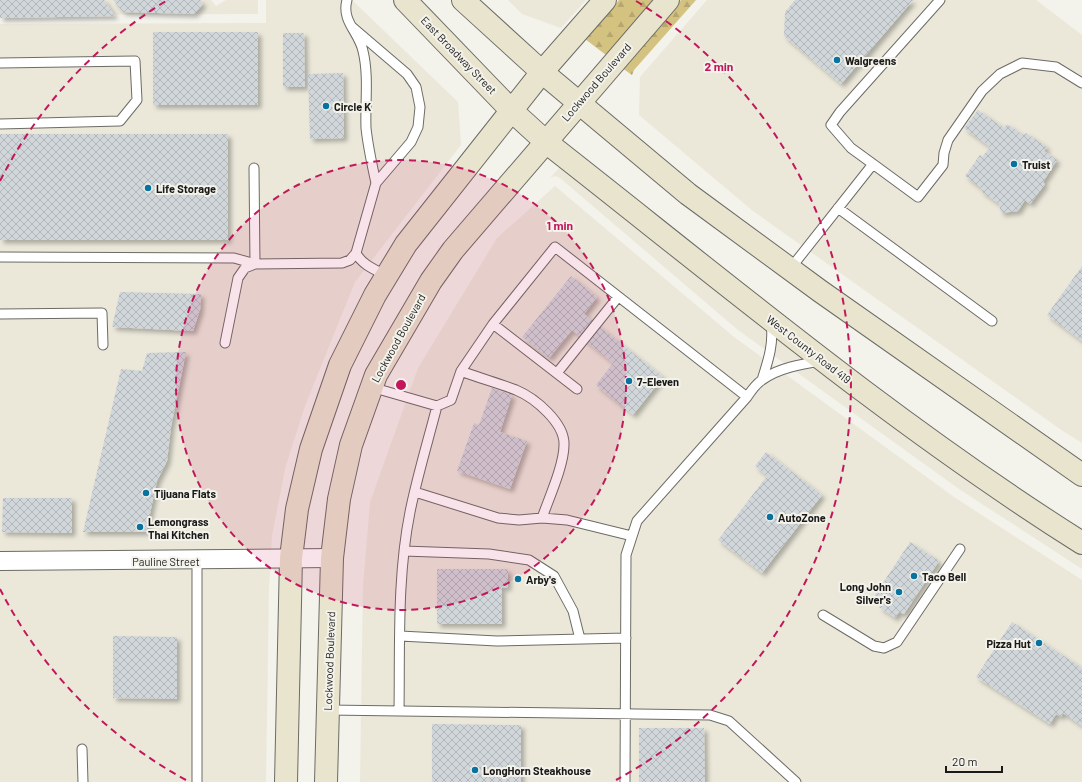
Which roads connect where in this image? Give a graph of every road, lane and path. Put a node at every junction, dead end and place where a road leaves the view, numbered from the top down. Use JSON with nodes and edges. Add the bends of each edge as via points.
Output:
{"nodes":[{"id":1,"x":347,"y":0,"type":"edge"},
{"id":2,"x":405,"y":0,"type":"edge"},
{"id":3,"x":463,"y":0,"type":"edge"},
{"id":4,"x":605,"y":0,"type":"edge"},
{"id":5,"x":668,"y":0,"type":"edge"},
{"id":6,"x":940,"y":0,"type":"edge"},
{"id":7,"x":366,"y":44,"type":"junction"},
{"id":8,"x":0,"y":63,"type":"edge"},
{"id":9,"x":542,"y":72,"type":"junction"},
{"id":10,"x":1082,"y":83,"type":"edge"},
{"id":11,"x":578,"y":103,"type":"junction"},
{"id":12,"x":512,"y":111,"type":"junction"},
{"id":13,"x":0,"y":124,"type":"edge"},
{"id":14,"x":546,"y":142,"type":"junction"},
{"id":15,"x":873,"y":164,"type":"junction"},
{"id":16,"x":254,"y":168,"type":"dead end"},
{"id":17,"x":376,"y":183,"type":"junction"},
{"id":18,"x":838,"y":208,"type":"junction"},
{"id":19,"x":356,"y":253,"type":"junction"},
{"id":20,"x":0,"y":257,"type":"edge"},
{"id":21,"x":255,"y":264,"type":"junction"},
{"id":22,"x":790,"y":269,"type":"junction"},
{"id":23,"x":387,"y":276,"type":"junction"},
{"id":24,"x":618,"y":297,"type":"junction"},
{"id":25,"x":0,"y":314,"type":"edge"},
{"id":26,"x":770,"y":319,"type":"junction"},
{"id":27,"x":992,"y":321,"type":"dead end"},
{"id":28,"x":493,"y":324,"type":"junction"},
{"id":29,"x":225,"y":343,"type":"dead end"},
{"id":30,"x":103,"y":345,"type":"dead end"},
{"id":31,"x":825,"y":361,"type":"junction"},
{"id":32,"x":461,"y":371,"type":"junction"},
{"id":33,"x":557,"y":373,"type":"junction"},
{"id":34,"x":762,"y":380,"type":"junction"},
{"id":35,"x":371,"y":387,"type":"junction"},
{"id":36,"x":577,"y":389,"type":"dead end"},
{"id":37,"x":747,"y":397,"type":"junction"},
{"id":38,"x":437,"y":406,"type":"junction"},
{"id":39,"x":1082,"y":476,"type":"edge"},
{"id":40,"x":415,"y":492,"type":"junction"},
{"id":41,"x":542,"y":518,"type":"junction"},
{"id":42,"x":632,"y":536,"type":"junction"},
{"id":43,"x":1082,"y":543,"type":"edge"},
{"id":44,"x":960,"y":549,"type":"dead end"},
{"id":45,"x":404,"y":551,"type":"junction"},
{"id":46,"x":291,"y":558,"type":"junction"},
{"id":47,"x":332,"y":558,"type":"junction"},
{"id":48,"x":0,"y":561,"type":"edge"},
{"id":49,"x":196,"y":561,"type":"junction"},
{"id":50,"x":823,"y":615,"type":"dead end"},
{"id":51,"x":400,"y":636,"type":"junction"},
{"id":52,"x":626,"y":638,"type":"junction"},
{"id":53,"x":580,"y":639,"type":"junction"},
{"id":54,"x":327,"y":710,"type":"junction"},
{"id":55,"x":399,"y":710,"type":"junction"},
{"id":56,"x":626,"y":713,"type":"junction"},
{"id":57,"x":82,"y":749,"type":"dead end"},
{"id":58,"x":83,"y":782,"type":"edge"},
{"id":59,"x":197,"y":782,"type":"edge"},
{"id":60,"x":286,"y":782,"type":"edge"},
{"id":61,"x":326,"y":782,"type":"edge"},
{"id":62,"x":625,"y":782,"type":"edge"},
{"id":63,"x":796,"y":782,"type":"edge"}],
"edges":[{"from":1,"to":7,"type":"lane","via":[[346,15]]},
{"from":2,"to":12,"type":"street","name":"East Broadway Street"},
{"from":3,"to":9,"type":"street"},
{"from":4,"to":9,"type":"street"},
{"from":5,"to":11,"type":"street","name":"Lockwood Boulevard"},
{"from":6,"to":15,"type":"lane","via":[[840,112],[832,125],[851,148]]},
{"from":7,"to":17,"type":"lane","via":[[366,128]]},
{"from":7,"to":17,"type":"lane","via":[[407,74],[416,87],[420,107],[418,127],[411,142]]},
{"from":8,"to":13,"type":"lane","via":[[135,61],[137,100],[120,121]]},
{"from":9,"to":11,"type":"street"},
{"from":9,"to":12,"type":"street"},
{"from":10,"to":15,"type":"lane","via":[[1056,67],[1022,63],[1000,74],[982,91],[948,140],[943,165],[918,197]]},
{"from":11,"to":14,"type":"street","name":"Lockwood Boulevard"},
{"from":11,"to":22,"type":"street","via":[[688,194]]},
{"from":12,"to":14,"type":"street","name":"East Broadway Street"},
{"from":12,"to":23,"type":"street","via":[[406,244]]},
{"from":14,"to":26,"type":"street","name":"West County Road 419"},
{"from":14,"to":35,"type":"street","name":"Lockwood Boulevard","via":[[452,250],[430,281]]},
{"from":15,"to":18,"type":"lane"},
{"from":16,"to":21,"type":"lane"},
{"from":17,"to":19,"type":"lane"},
{"from":18,"to":22,"type":"lane"},
{"from":18,"to":27,"type":"lane"},
{"from":19,"to":21,"type":"lane","via":[[350,260],[342,263]]},
{"from":19,"to":23,"type":"lane","via":[[358,258]]},
{"from":20,"to":21,"type":"lane","via":[[234,258]]},
{"from":21,"to":29,"type":"lane","via":[[245,268],[238,278]]},
{"from":22,"to":39,"type":"street"},
{"from":23,"to":46,"type":"street","via":[[340,365],[311,449],[297,509]]},
{"from":24,"to":28,"type":"lane","via":[[555,247]]},
{"from":24,"to":33,"type":"lane"},
{"from":24,"to":37,"type":"lane"},
{"from":25,"to":30,"type":"lane","via":[[102,313]]},
{"from":26,"to":31,"type":"street","name":"West County Road 419"},
{"from":26,"to":34,"type":"lane","via":[[770,356]]},
{"from":28,"to":32,"type":"lane"},
{"from":28,"to":33,"type":"lane"},
{"from":31,"to":34,"type":"lane","via":[[793,367]]},
{"from":31,"to":43,"type":"street","name":"West County Road 419","via":[[952,455]]},
{"from":32,"to":38,"type":"lane","via":[[451,400]]},
{"from":32,"to":41,"type":"lane","via":[[517,391],[542,408],[562,429],[562,456]]},
{"from":33,"to":36,"type":"lane"},
{"from":34,"to":37,"type":"lane"},
{"from":35,"to":38,"type":"lane"},
{"from":35,"to":47,"type":"street","name":"Lockwood Boulevard","via":[[339,500]]},
{"from":37,"to":42,"type":"lane","via":[[636,521]]},
{"from":38,"to":40,"type":"lane"},
{"from":40,"to":41,"type":"lane","via":[[498,518]]},
{"from":40,"to":45,"type":"lane"},
{"from":41,"to":42,"type":"lane","via":[[567,520]]},
{"from":42,"to":52,"type":"lane","via":[[626,555]]},
{"from":44,"to":50,"type":"lane","via":[[897,642],[884,648],[874,646]]},
{"from":45,"to":51,"type":"lane"},
{"from":45,"to":53,"type":"lane","via":[[489,554],[529,560],[554,576],[573,611]]},
{"from":46,"to":47,"type":"street","name":"Pauline Street"},
{"from":46,"to":49,"type":"street","name":"Pauline Street"},
{"from":46,"to":60,"type":"street"},
{"from":47,"to":54,"type":"street","name":"Lockwood Boulevard"},
{"from":48,"to":49,"type":"street","name":"Pauline Street"},
{"from":49,"to":59,"type":"lane"},
{"from":51,"to":53,"type":"lane","via":[[496,641]]},
{"from":51,"to":55,"type":"lane"},
{"from":52,"to":53,"type":"lane"},
{"from":52,"to":56,"type":"lane"},
{"from":54,"to":55,"type":"lane"},
{"from":54,"to":61,"type":"street","name":"Lockwood Boulevard"},
{"from":55,"to":56,"type":"lane"},
{"from":56,"to":62,"type":"lane"},
{"from":56,"to":63,"type":"lane","via":[[710,715],[729,721]]},
{"from":57,"to":58,"type":"lane"}]}
